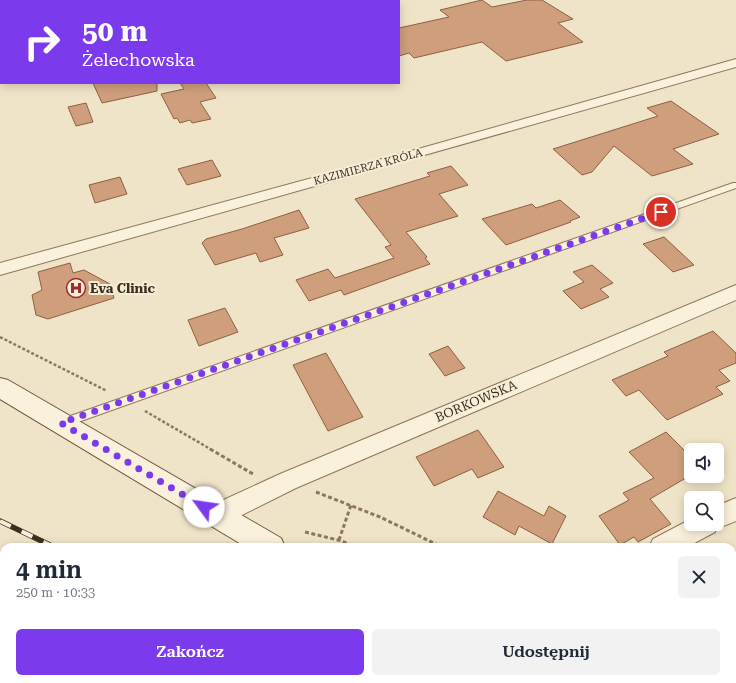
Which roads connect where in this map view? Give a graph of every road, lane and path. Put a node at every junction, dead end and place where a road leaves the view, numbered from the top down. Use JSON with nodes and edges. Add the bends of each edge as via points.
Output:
{"nodes":[{"id":1,"x":736,"y":63,"type":"edge"},
{"id":2,"x":736,"y":185,"type":"edge"},
{"id":3,"x":0,"y":269,"type":"edge"},
{"id":4,"x":736,"y":292,"type":"edge"},
{"id":5,"x":0,"y":337,"type":"edge"},
{"id":6,"x":0,"y":387,"type":"edge"},
{"id":7,"x":127,"y":401,"type":"junction"},
{"id":8,"x":61,"y":423,"type":"junction"},
{"id":9,"x":288,"y":481,"type":"junction"},
{"id":10,"x":351,"y":505,"type":"junction"},
{"id":11,"x":736,"y":509,"type":"edge"},
{"id":12,"x":217,"y":515,"type":"junction"},
{"id":13,"x":724,"y":515,"type":"edge"},
{"id":14,"x":693,"y":531,"type":"edge"},
{"id":15,"x":305,"y":532,"type":"dead end"},
{"id":16,"x":339,"y":540,"type":"junction"},
{"id":17,"x":264,"y":543,"type":"edge"},
{"id":18,"x":345,"y":543,"type":"edge"},
{"id":19,"x":434,"y":543,"type":"edge"},
{"id":20,"x":670,"y":543,"type":"edge"}],
"edges":[{"from":1,"to":3,"type":"street","name":"KAZIMIERZA KRÓLA"},
{"from":2,"to":7,"type":"lane"},
{"from":4,"to":9,"type":"street","name":"BORKOWSKA"},
{"from":5,"to":7,"type":"path"},
{"from":6,"to":8,"type":"main road"},
{"from":7,"to":8,"type":"lane"},
{"from":7,"to":9,"type":"path","via":[[257,476]]},
{"from":8,"to":12,"type":"main road"},
{"from":9,"to":10,"type":"path"},
{"from":9,"to":12,"type":"street","name":"BORKOWSKA"},
{"from":10,"to":16,"type":"path"},
{"from":10,"to":19,"type":"path","via":[[380,516]]},
{"from":11,"to":13,"type":"street"},
{"from":12,"to":17,"type":"main road"},
{"from":14,"to":20,"type":"street"},
{"from":15,"to":16,"type":"path"},
{"from":16,"to":18,"type":"path"}]}
